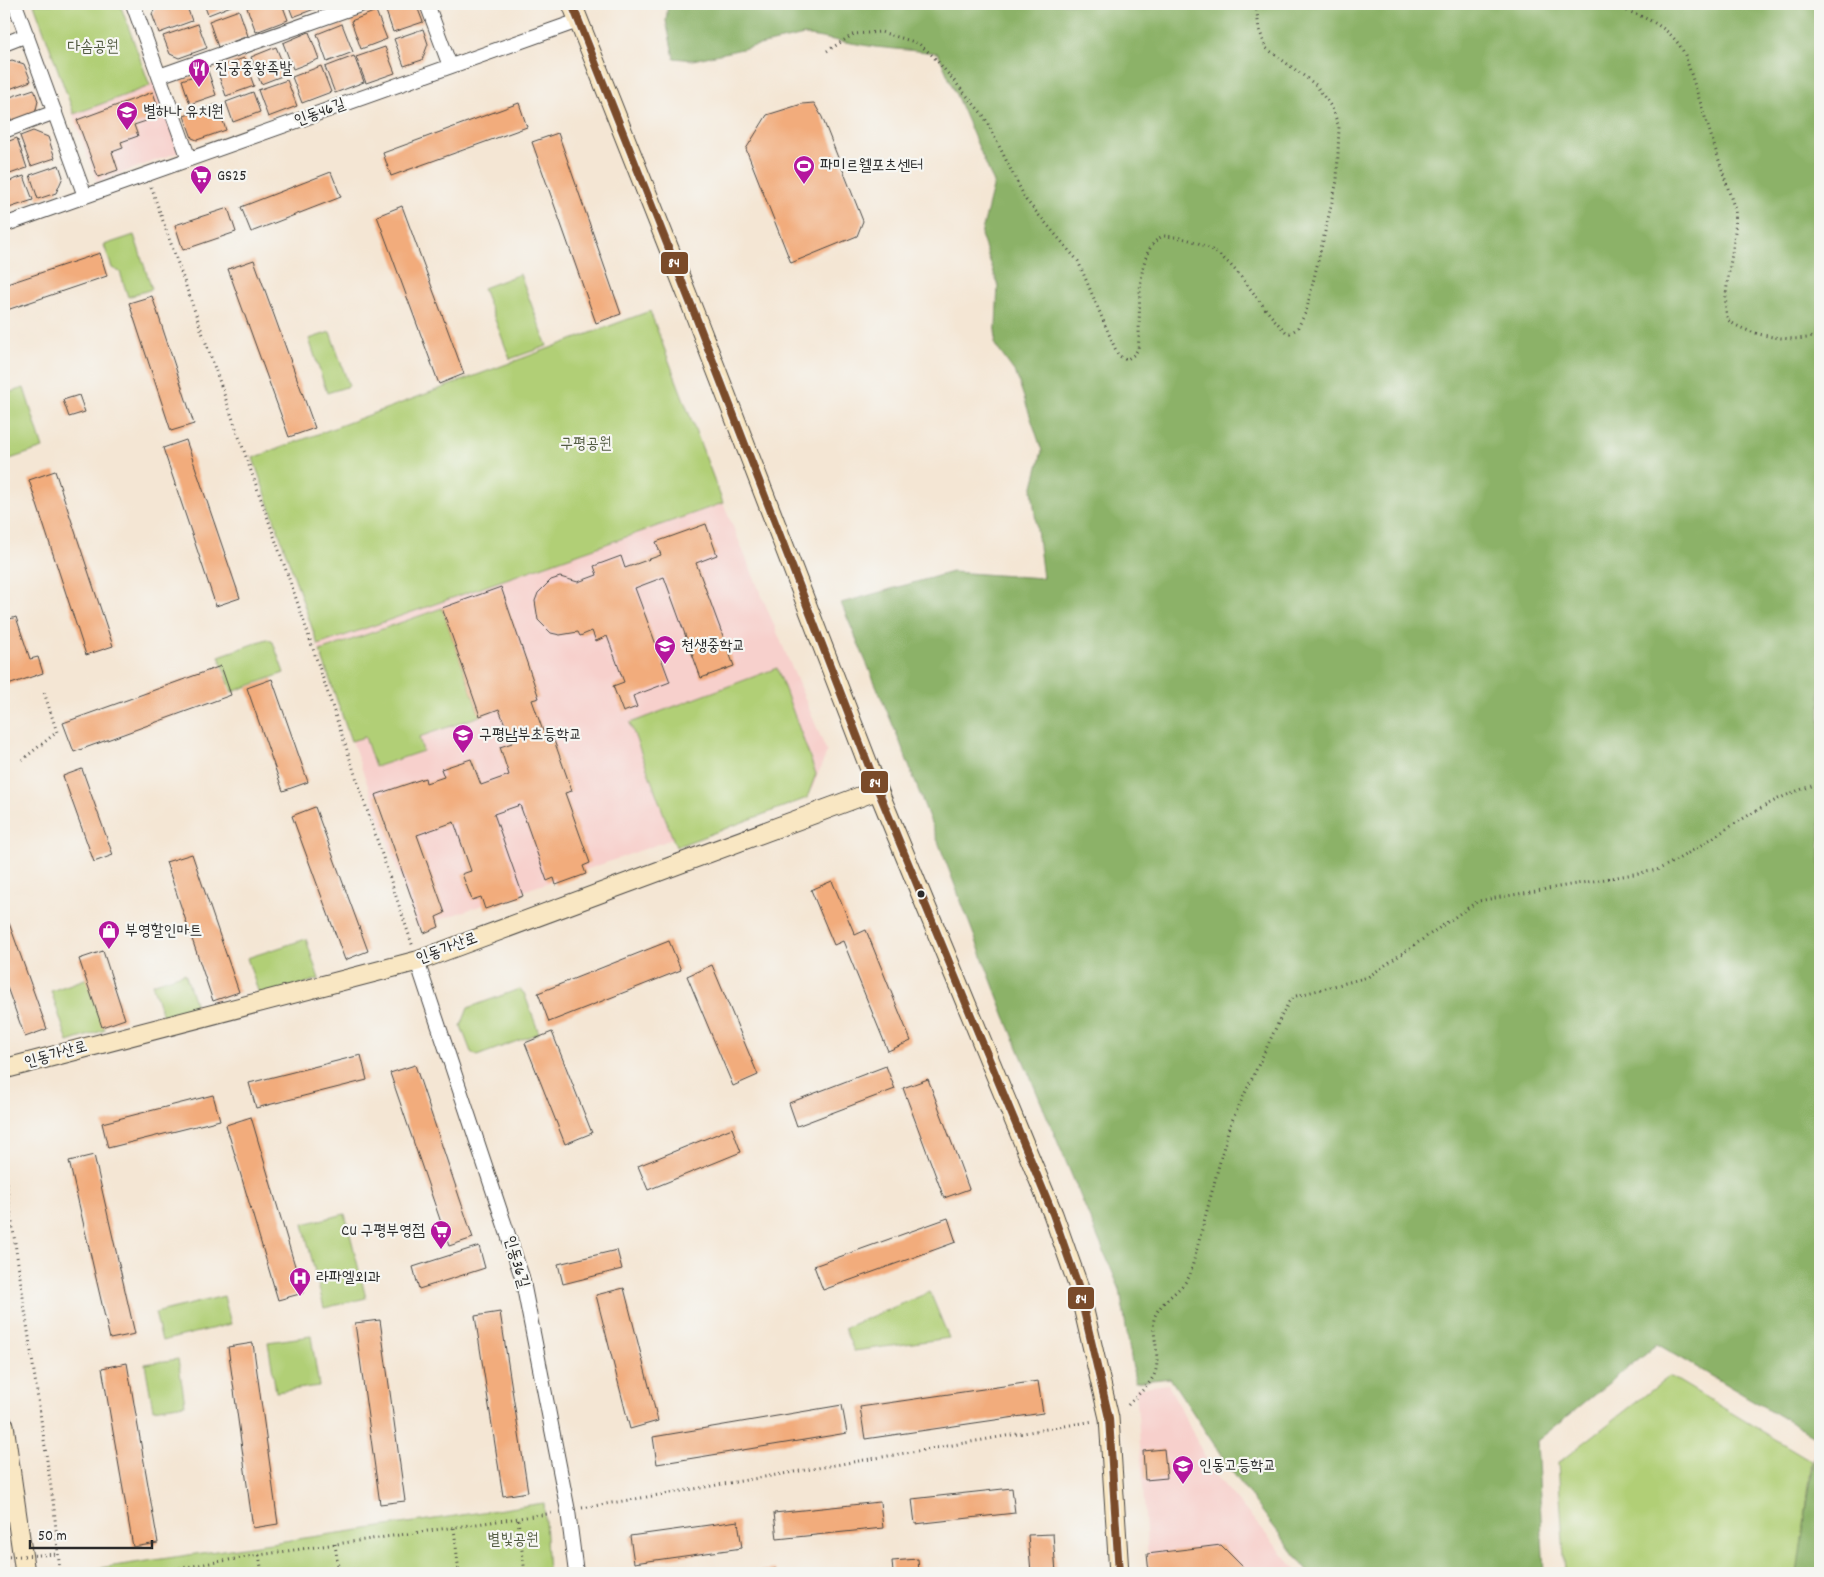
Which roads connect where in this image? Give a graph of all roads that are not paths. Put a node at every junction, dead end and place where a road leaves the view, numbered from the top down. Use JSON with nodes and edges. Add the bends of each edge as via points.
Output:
{"nodes":[{"id":1,"x":15,"y":4,"type":"edge"},
{"id":2,"x":133,"y":4,"type":"edge"},
{"id":3,"x":363,"y":4,"type":"edge"},
{"id":4,"x":427,"y":4,"type":"edge"},
{"id":5,"x":575,"y":12,"type":"edge"},
{"id":6,"x":27,"y":35,"type":"junction"},
{"id":7,"x":4,"y":44,"type":"edge"},
{"id":8,"x":450,"y":66,"type":"junction"},
{"id":9,"x":159,"y":76,"type":"junction"},
{"id":10,"x":55,"y":112,"type":"junction"},
{"id":11,"x":4,"y":131,"type":"edge"},
{"id":12,"x":189,"y":159,"type":"junction"},
{"id":13,"x":86,"y":196,"type":"junction"},
{"id":14,"x":4,"y":225,"type":"edge"},
{"id":15,"x":878,"y":790,"type":"junction"},
{"id":16,"x":418,"y":961,"type":"junction"},
{"id":17,"x":4,"y":1069,"type":"edge"},
{"id":18,"x":4,"y":1425,"type":"edge"},
{"id":19,"x":25,"y":1573,"type":"edge"},
{"id":20,"x":576,"y":1573,"type":"edge"},
{"id":21,"x":1120,"y":1573,"type":"edge"}],
"edges":[{"from":1,"to":6,"type":"street"},
{"from":2,"to":9,"type":"street"},
{"from":3,"to":9,"type":"street"},
{"from":4,"to":8,"type":"street"},
{"from":5,"to":8,"type":"street","name":"인동46길"},
{"from":5,"to":15,"type":"street","name":"인동46길"},
{"from":6,"to":7,"type":"street"},
{"from":6,"to":10,"type":"street"},
{"from":8,"to":12,"type":"street","name":"인동46길"},
{"from":9,"to":12,"type":"street"},
{"from":10,"to":11,"type":"street"},
{"from":10,"to":13,"type":"street"},
{"from":12,"to":13,"type":"street","name":"인동46길"},
{"from":13,"to":14,"type":"street","name":"인동46길"},
{"from":15,"to":16,"type":"street","name":"인동가산로"},
{"from":15,"to":21,"type":"street","via":[[1053,1214],[1078,1285],[1109,1418]]},
{"from":16,"to":17,"type":"street","name":"인동가산로"},
{"from":16,"to":20,"type":"street","name":"인동36길","via":[[522,1277],[568,1511]]},
{"from":18,"to":19,"type":"street"}]}
